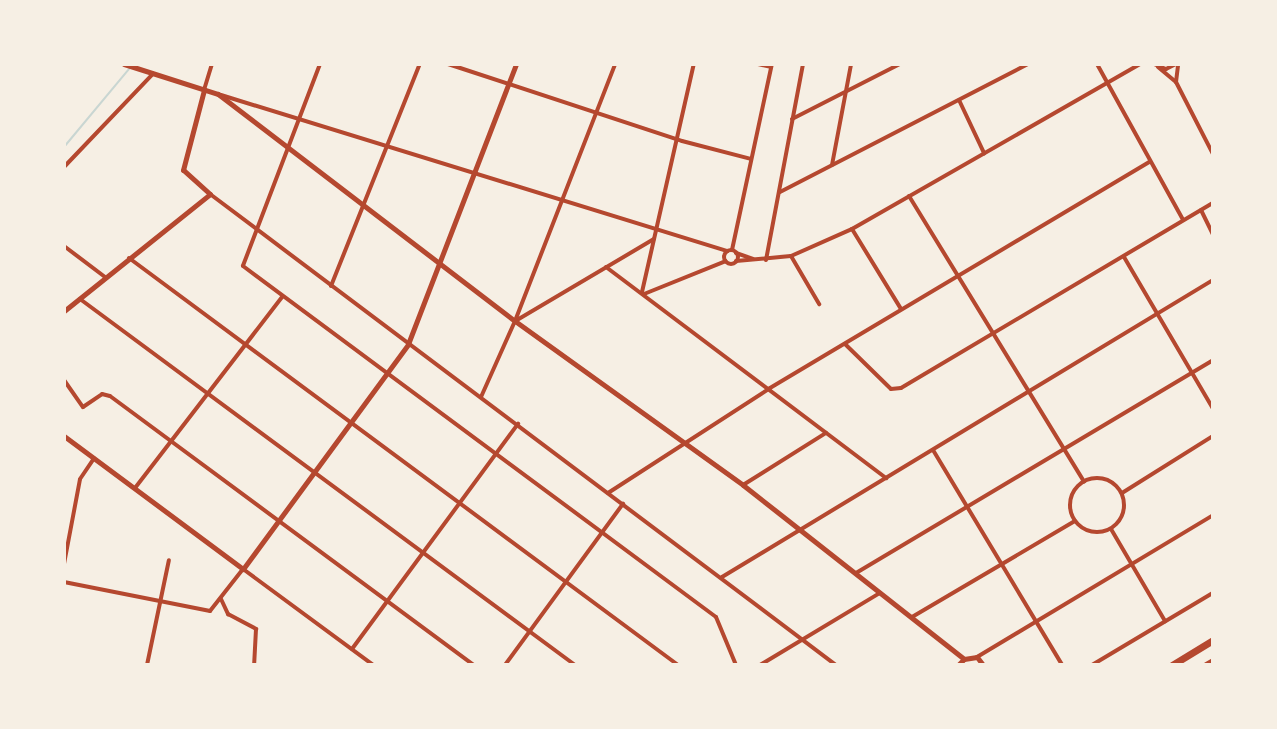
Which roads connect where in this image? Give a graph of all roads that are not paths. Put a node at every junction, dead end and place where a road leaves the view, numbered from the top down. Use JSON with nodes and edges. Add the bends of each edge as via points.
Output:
{"nodes":[{"id":1,"x":124,"y":64,"type":"edge"},
{"id":2,"x":212,"y":64,"type":"edge"},
{"id":3,"x":320,"y":64,"type":"edge"},
{"id":4,"x":420,"y":64,"type":"edge"},
{"id":5,"x":448,"y":64,"type":"edge"},
{"id":6,"x":516,"y":64,"type":"edge"},
{"id":7,"x":615,"y":64,"type":"edge"},
{"id":8,"x":694,"y":64,"type":"edge"},
{"id":9,"x":758,"y":64,"type":"edge"},
{"id":10,"x":803,"y":64,"type":"edge"},
{"id":11,"x":851,"y":64,"type":"edge"},
{"id":12,"x":900,"y":64,"type":"edge"},
{"id":13,"x":1028,"y":64,"type":"edge"},
{"id":14,"x":1097,"y":64,"type":"edge"},
{"id":15,"x":1140,"y":64,"type":"edge"},
{"id":16,"x":1177,"y":64,"type":"edge"},
{"id":17,"x":772,"y":65,"type":"edge"},
{"id":18,"x":1156,"y":65,"type":"edge"},
{"id":19,"x":153,"y":74,"type":"junction"},
{"id":20,"x":509,"y":82,"type":"junction"},
{"id":21,"x":1176,"y":82,"type":"junction"},
{"id":22,"x":1107,"y":84,"type":"junction"},
{"id":23,"x":204,"y":90,"type":"junction"},
{"id":24,"x":845,"y":93,"type":"junction"},
{"id":25,"x":218,"y":94,"type":"junction"},
{"id":26,"x":959,"y":100,"type":"junction"},
{"id":27,"x":597,"y":112,"type":"junction"},
{"id":28,"x":299,"y":118,"type":"junction"},
{"id":29,"x":792,"y":119,"type":"junction"},
{"id":30,"x":678,"y":137,"type":"junction"},
{"id":31,"x":1211,"y":145,"type":"edge"},
{"id":32,"x":386,"y":146,"type":"junction"},
{"id":33,"x":287,"y":148,"type":"junction"},
{"id":34,"x":984,"y":153,"type":"junction"},
{"id":35,"x":1213,"y":154,"type":"edge"},
{"id":36,"x":751,"y":159,"type":"junction"},
{"id":37,"x":1149,"y":162,"type":"junction"},
{"id":38,"x":832,"y":165,"type":"junction"},
{"id":39,"x":64,"y":167,"type":"edge"},
{"id":40,"x":474,"y":172,"type":"junction"},
{"id":41,"x":780,"y":192,"type":"junction"},
{"id":42,"x":210,"y":194,"type":"junction"},
{"id":43,"x":909,"y":196,"type":"junction"},
{"id":44,"x":561,"y":200,"type":"junction"},
{"id":45,"x":1213,"y":203,"type":"edge"},
{"id":46,"x":363,"y":204,"type":"junction"},
{"id":47,"x":1201,"y":210,"type":"junction"},
{"id":48,"x":1183,"y":220,"type":"junction"},
{"id":49,"x":255,"y":229,"type":"junction"},
{"id":50,"x":658,"y":229,"type":"junction"},
{"id":51,"x":852,"y":229,"type":"junction"},
{"id":52,"x":1213,"y":235,"type":"edge"},
{"id":53,"x":655,"y":238,"type":"junction"},
{"id":54,"x":64,"y":246,"type":"edge"},
{"id":55,"x":732,"y":251,"type":"junction"},
{"id":56,"x":791,"y":256,"type":"junction"},
{"id":57,"x":1124,"y":257,"type":"junction"},
{"id":58,"x":129,"y":258,"type":"junction"},
{"id":59,"x":439,"y":260,"type":"junction"},
{"id":60,"x":755,"y":260,"type":"junction"},
{"id":61,"x":766,"y":260,"type":"junction"},
{"id":62,"x":726,"y":261,"type":"junction"},
{"id":63,"x":736,"y":261,"type":"junction"},
{"id":64,"x":606,"y":267,"type":"junction"},
{"id":65,"x":958,"y":276,"type":"junction"},
{"id":66,"x":105,"y":277,"type":"junction"},
{"id":67,"x":1213,"y":280,"type":"edge"},
{"id":68,"x":331,"y":286,"type":"junction"},
{"id":69,"x":643,"y":294,"type":"junction"},
{"id":70,"x":283,"y":296,"type":"junction"},
{"id":71,"x":80,"y":299,"type":"junction"},
{"id":72,"x":819,"y":304,"type":"dead end"},
{"id":73,"x":901,"y":310,"type":"junction"},
{"id":74,"x":64,"y":311,"type":"edge"},
{"id":75,"x":1156,"y":316,"type":"junction"},
{"id":76,"x":515,"y":321,"type":"junction"},
{"id":77,"x":994,"y":335,"type":"junction"},
{"id":78,"x":242,"y":343,"type":"junction"},
{"id":79,"x":408,"y":344,"type":"junction"},
{"id":80,"x":845,"y":344,"type":"junction"},
{"id":81,"x":1213,"y":360,"type":"edge"},
{"id":82,"x":387,"y":373,"type":"junction"},
{"id":83,"x":1191,"y":373,"type":"junction"},
{"id":84,"x":64,"y":380,"type":"edge"},
{"id":85,"x":770,"y":388,"type":"junction"},
{"id":86,"x":206,"y":392,"type":"junction"},
{"id":87,"x":1028,"y":392,"type":"junction"},
{"id":88,"x":481,"y":397,"type":"junction"},
{"id":89,"x":1213,"y":409,"type":"edge"},
{"id":90,"x":350,"y":423,"type":"junction"},
{"id":91,"x":518,"y":424,"type":"junction"},
{"id":92,"x":826,"y":433,"type":"junction"},
{"id":93,"x":64,"y":436,"type":"edge"},
{"id":94,"x":1213,"y":436,"type":"edge"},
{"id":95,"x":171,"y":441,"type":"junction"},
{"id":96,"x":682,"y":443,"type":"junction"},
{"id":97,"x":1062,"y":449,"type":"junction"},
{"id":98,"x":933,"y":450,"type":"junction"},
{"id":99,"x":495,"y":453,"type":"junction"},
{"id":100,"x":94,"y":458,"type":"junction"},
{"id":101,"x":314,"y":471,"type":"junction"},
{"id":102,"x":886,"y":478,"type":"junction"},
{"id":103,"x":1084,"y":482,"type":"junction"},
{"id":104,"x":743,"y":485,"type":"junction"},
{"id":105,"x":135,"y":488,"type":"junction"},
{"id":106,"x":608,"y":493,"type":"junction"},
{"id":107,"x":1122,"y":493,"type":"junction"},
{"id":108,"x":459,"y":503,"type":"junction"},
{"id":109,"x":623,"y":504,"type":"junction"},
{"id":110,"x":966,"y":508,"type":"junction"},
{"id":111,"x":1213,"y":515,"type":"edge"},
{"id":112,"x":278,"y":520,"type":"junction"},
{"id":113,"x":1075,"y":521,"type":"junction"},
{"id":114,"x":801,"y":529,"type":"junction"},
{"id":115,"x":1111,"y":529,"type":"junction"},
{"id":116,"x":602,"y":534,"type":"junction"},
{"id":117,"x":422,"y":552,"type":"junction"},
{"id":118,"x":169,"y":560,"type":"dead end"},
{"id":119,"x":64,"y":564,"type":"edge"},
{"id":120,"x":1131,"y":564,"type":"junction"},
{"id":121,"x":1000,"y":565,"type":"junction"},
{"id":122,"x":243,"y":569,"type":"junction"},
{"id":123,"x":856,"y":573,"type":"junction"},
{"id":124,"x":722,"y":578,"type":"junction"},
{"id":125,"x":64,"y":582,"type":"edge"},
{"id":126,"x":566,"y":583,"type":"junction"},
{"id":127,"x":880,"y":593,"type":"junction"},
{"id":128,"x":1213,"y":593,"type":"edge"},
{"id":129,"x":221,"y":599,"type":"junction"},
{"id":130,"x":388,"y":600,"type":"junction"},
{"id":131,"x":160,"y":602,"type":"junction"},
{"id":132,"x":912,"y":617,"type":"junction"},
{"id":133,"x":1035,"y":620,"type":"junction"},
{"id":134,"x":1165,"y":621,"type":"junction"},
{"id":135,"x":530,"y":632,"type":"junction"},
{"id":136,"x":802,"y":639,"type":"junction"},
{"id":137,"x":1213,"y":640,"type":"edge"},
{"id":138,"x":352,"y":649,"type":"junction"},
{"id":139,"x":977,"y":657,"type":"junction"},
{"id":140,"x":964,"y":659,"type":"junction"},
{"id":141,"x":1213,"y":661,"type":"edge"},
{"id":142,"x":147,"y":665,"type":"edge"},
{"id":143,"x":254,"y":665,"type":"edge"},
{"id":144,"x":372,"y":665,"type":"edge"},
{"id":145,"x":474,"y":665,"type":"edge"},
{"id":146,"x":505,"y":665,"type":"edge"},
{"id":147,"x":575,"y":665,"type":"edge"},
{"id":148,"x":678,"y":665,"type":"edge"},
{"id":149,"x":736,"y":665,"type":"edge"},
{"id":150,"x":760,"y":665,"type":"edge"},
{"id":151,"x":836,"y":665,"type":"edge"},
{"id":152,"x":958,"y":665,"type":"edge"},
{"id":153,"x":983,"y":665,"type":"edge"},
{"id":154,"x":1062,"y":665,"type":"edge"},
{"id":155,"x":1092,"y":665,"type":"edge"},
{"id":156,"x":1172,"y":665,"type":"edge"},
{"id":157,"x":1206,"y":665,"type":"edge"}],
"edges":[{"from":1,"to":19,"type":"street"},
{"from":2,"to":23,"type":"street"},
{"from":3,"to":28,"type":"street"},
{"from":4,"to":32,"type":"street"},
{"from":5,"to":20,"type":"street"},
{"from":6,"to":20,"type":"street"},
{"from":7,"to":27,"type":"street"},
{"from":8,"to":30,"type":"street"},
{"from":9,"to":17,"type":"street"},
{"from":10,"to":29,"type":"street"},
{"from":11,"to":24,"type":"street"},
{"from":12,"to":24,"type":"street"},
{"from":13,"to":26,"type":"street"},
{"from":14,"to":22,"type":"street"},
{"from":15,"to":22,"type":"street"},
{"from":16,"to":18,"type":"street","via":[[1166,69]]},
{"from":16,"to":21,"type":"street"},
{"from":17,"to":36,"type":"street"},
{"from":18,"to":21,"type":"street"},
{"from":19,"to":23,"type":"street"},
{"from":19,"to":39,"type":"street"},
{"from":20,"to":27,"type":"street"},
{"from":20,"to":40,"type":"street"},
{"from":21,"to":31,"type":"street"},
{"from":22,"to":34,"type":"street"},
{"from":22,"to":37,"type":"street"},
{"from":23,"to":25,"type":"street"},
{"from":23,"to":42,"type":"street","via":[[183,164],[185,174]]},
{"from":24,"to":29,"type":"street"},
{"from":24,"to":38,"type":"street"},
{"from":25,"to":28,"type":"street"},
{"from":25,"to":33,"type":"street"},
{"from":26,"to":34,"type":"street"},
{"from":26,"to":38,"type":"street"},
{"from":27,"to":30,"type":"street"},
{"from":27,"to":44,"type":"street"},
{"from":28,"to":32,"type":"street"},
{"from":28,"to":33,"type":"street"},
{"from":29,"to":41,"type":"street"},
{"from":30,"to":36,"type":"street"},
{"from":30,"to":50,"type":"street"},
{"from":31,"to":35,"type":"street"},
{"from":32,"to":40,"type":"street"},
{"from":32,"to":46,"type":"street"},
{"from":33,"to":46,"type":"street"},
{"from":33,"to":49,"type":"street"},
{"from":34,"to":43,"type":"street"},
{"from":36,"to":55,"type":"street"},
{"from":37,"to":48,"type":"street"},
{"from":37,"to":65,"type":"street"},
{"from":38,"to":41,"type":"street"},
{"from":40,"to":44,"type":"street"},
{"from":40,"to":59,"type":"street"},
{"from":41,"to":61,"type":"street"},
{"from":42,"to":49,"type":"street"},
{"from":42,"to":58,"type":"street"},
{"from":43,"to":51,"type":"street"},
{"from":43,"to":65,"type":"street"},
{"from":44,"to":50,"type":"street"},
{"from":44,"to":76,"type":"street"},
{"from":45,"to":47,"type":"street"},
{"from":46,"to":59,"type":"street"},
{"from":46,"to":68,"type":"street"},
{"from":47,"to":48,"type":"street"},
{"from":47,"to":52,"type":"street"},
{"from":48,"to":57,"type":"street"},
{"from":49,"to":68,"type":"street"},
{"from":49,"to":70,"type":"street","via":[[243,266]]},
{"from":50,"to":53,"type":"street"},
{"from":50,"to":55,"type":"street"},
{"from":51,"to":56,"type":"street"},
{"from":51,"to":73,"type":"street"},
{"from":53,"to":64,"type":"street"},
{"from":53,"to":69,"type":"street"},
{"from":54,"to":66,"type":"street"},
{"from":55,"to":60,"type":"street"},
{"from":55,"to":62,"type":"street"},
{"from":55,"to":63,"type":"street"},
{"from":56,"to":61,"type":"street"},
{"from":56,"to":72,"type":"street"},
{"from":57,"to":75,"type":"street"},
{"from":57,"to":77,"type":"street"},
{"from":58,"to":66,"type":"street"},
{"from":58,"to":78,"type":"street"},
{"from":59,"to":76,"type":"street"},
{"from":59,"to":79,"type":"street"},
{"from":60,"to":61,"type":"street"},
{"from":60,"to":63,"type":"street"},
{"from":62,"to":63,"type":"street"},
{"from":62,"to":69,"type":"street"},
{"from":64,"to":69,"type":"street"},
{"from":64,"to":76,"type":"street"},
{"from":65,"to":73,"type":"street"},
{"from":65,"to":77,"type":"street"},
{"from":66,"to":71,"type":"street"},
{"from":67,"to":75,"type":"street"},
{"from":68,"to":79,"type":"street"},
{"from":69,"to":85,"type":"street"},
{"from":70,"to":78,"type":"street"},
{"from":70,"to":82,"type":"street"},
{"from":71,"to":74,"type":"street"},
{"from":71,"to":86,"type":"street"},
{"from":73,"to":80,"type":"street"},
{"from":75,"to":83,"type":"street"},
{"from":75,"to":87,"type":"street"},
{"from":76,"to":88,"type":"street"},
{"from":76,"to":96,"type":"street"},
{"from":77,"to":80,"type":"street","via":[[894,390]]},
{"from":77,"to":87,"type":"street"},
{"from":78,"to":86,"type":"street"},
{"from":78,"to":90,"type":"street"},
{"from":79,"to":82,"type":"street"},
{"from":79,"to":88,"type":"street"},
{"from":80,"to":85,"type":"street"},
{"from":81,"to":83,"type":"street"},
{"from":82,"to":90,"type":"street"},
{"from":82,"to":99,"type":"street"},
{"from":83,"to":89,"type":"street"},
{"from":83,"to":97,"type":"street"},
{"from":84,"to":95,"type":"street","via":[[83,407],[105,394]]},
{"from":85,"to":92,"type":"street"},
{"from":85,"to":96,"type":"street"},
{"from":86,"to":95,"type":"street"},
{"from":86,"to":101,"type":"street"},
{"from":87,"to":97,"type":"street"},
{"from":87,"to":98,"type":"street"},
{"from":88,"to":91,"type":"street"},
{"from":90,"to":101,"type":"street"},
{"from":90,"to":108,"type":"street"},
{"from":91,"to":99,"type":"street"},
{"from":91,"to":106,"type":"street"},
{"from":92,"to":102,"type":"street"},
{"from":92,"to":104,"type":"street"},
{"from":93,"to":100,"type":"street"},
{"from":94,"to":107,"type":"street"},
{"from":95,"to":105,"type":"street"},
{"from":95,"to":112,"type":"street"},
{"from":96,"to":104,"type":"street"},
{"from":96,"to":106,"type":"street"},
{"from":97,"to":103,"type":"street"},
{"from":97,"to":110,"type":"street"},
{"from":98,"to":102,"type":"street"},
{"from":98,"to":110,"type":"street"},
{"from":99,"to":108,"type":"street"},
{"from":99,"to":116,"type":"street"},
{"from":100,"to":105,"type":"street"},
{"from":100,"to":119,"type":"street","via":[[80,479]]},
{"from":101,"to":112,"type":"street"},
{"from":101,"to":117,"type":"street"},
{"from":102,"to":114,"type":"street"},
{"from":103,"to":107,"type":"street","via":[[1108,480]]},
{"from":103,"to":113,"type":"street","via":[[1070,502]]},
{"from":104,"to":114,"type":"street"},
{"from":105,"to":122,"type":"street"},
{"from":106,"to":109,"type":"street"},
{"from":107,"to":115,"type":"street","via":[[1122,516]]},
{"from":108,"to":117,"type":"street"},
{"from":108,"to":126,"type":"street"},
{"from":109,"to":116,"type":"street"},
{"from":109,"to":124,"type":"street"},
{"from":110,"to":121,"type":"street"},
{"from":110,"to":123,"type":"street"},
{"from":111,"to":120,"type":"street"},
{"from":112,"to":122,"type":"street"},
{"from":112,"to":130,"type":"street"},
{"from":113,"to":115,"type":"street","via":[[1094,532]]},
{"from":113,"to":121,"type":"street"},
{"from":114,"to":123,"type":"street"},
{"from":114,"to":124,"type":"street"},
{"from":115,"to":120,"type":"street"},
{"from":116,"to":126,"type":"street"},
{"from":116,"to":149,"type":"street","via":[[716,617]]},
{"from":117,"to":130,"type":"street"},
{"from":117,"to":135,"type":"street"},
{"from":118,"to":131,"type":"street"},
{"from":120,"to":133,"type":"street"},
{"from":120,"to":134,"type":"street"},
{"from":121,"to":132,"type":"street"},
{"from":121,"to":133,"type":"street"},
{"from":122,"to":129,"type":"street"},
{"from":122,"to":138,"type":"street"},
{"from":123,"to":127,"type":"street"},
{"from":124,"to":136,"type":"street"},
{"from":125,"to":131,"type":"street"},
{"from":126,"to":135,"type":"street"},
{"from":126,"to":148,"type":"street"},
{"from":127,"to":132,"type":"street"},
{"from":127,"to":136,"type":"street"},
{"from":128,"to":134,"type":"street"},
{"from":129,"to":131,"type":"street","via":[[210,611]]},
{"from":129,"to":143,"type":"street","via":[[228,614],[256,629]]},
{"from":130,"to":138,"type":"street"},
{"from":130,"to":145,"type":"street"},
{"from":131,"to":142,"type":"street"},
{"from":132,"to":140,"type":"street"},
{"from":133,"to":139,"type":"street"},
{"from":133,"to":154,"type":"street"},
{"from":134,"to":155,"type":"street"},
{"from":135,"to":146,"type":"street"},
{"from":135,"to":147,"type":"street"},
{"from":136,"to":150,"type":"street"},
{"from":136,"to":151,"type":"street"},
{"from":137,"to":156,"type":"highway"},
{"from":138,"to":144,"type":"street"},
{"from":139,"to":140,"type":"street"},
{"from":139,"to":153,"type":"street"},
{"from":140,"to":152,"type":"street"},
{"from":141,"to":157,"type":"highway"}]}
